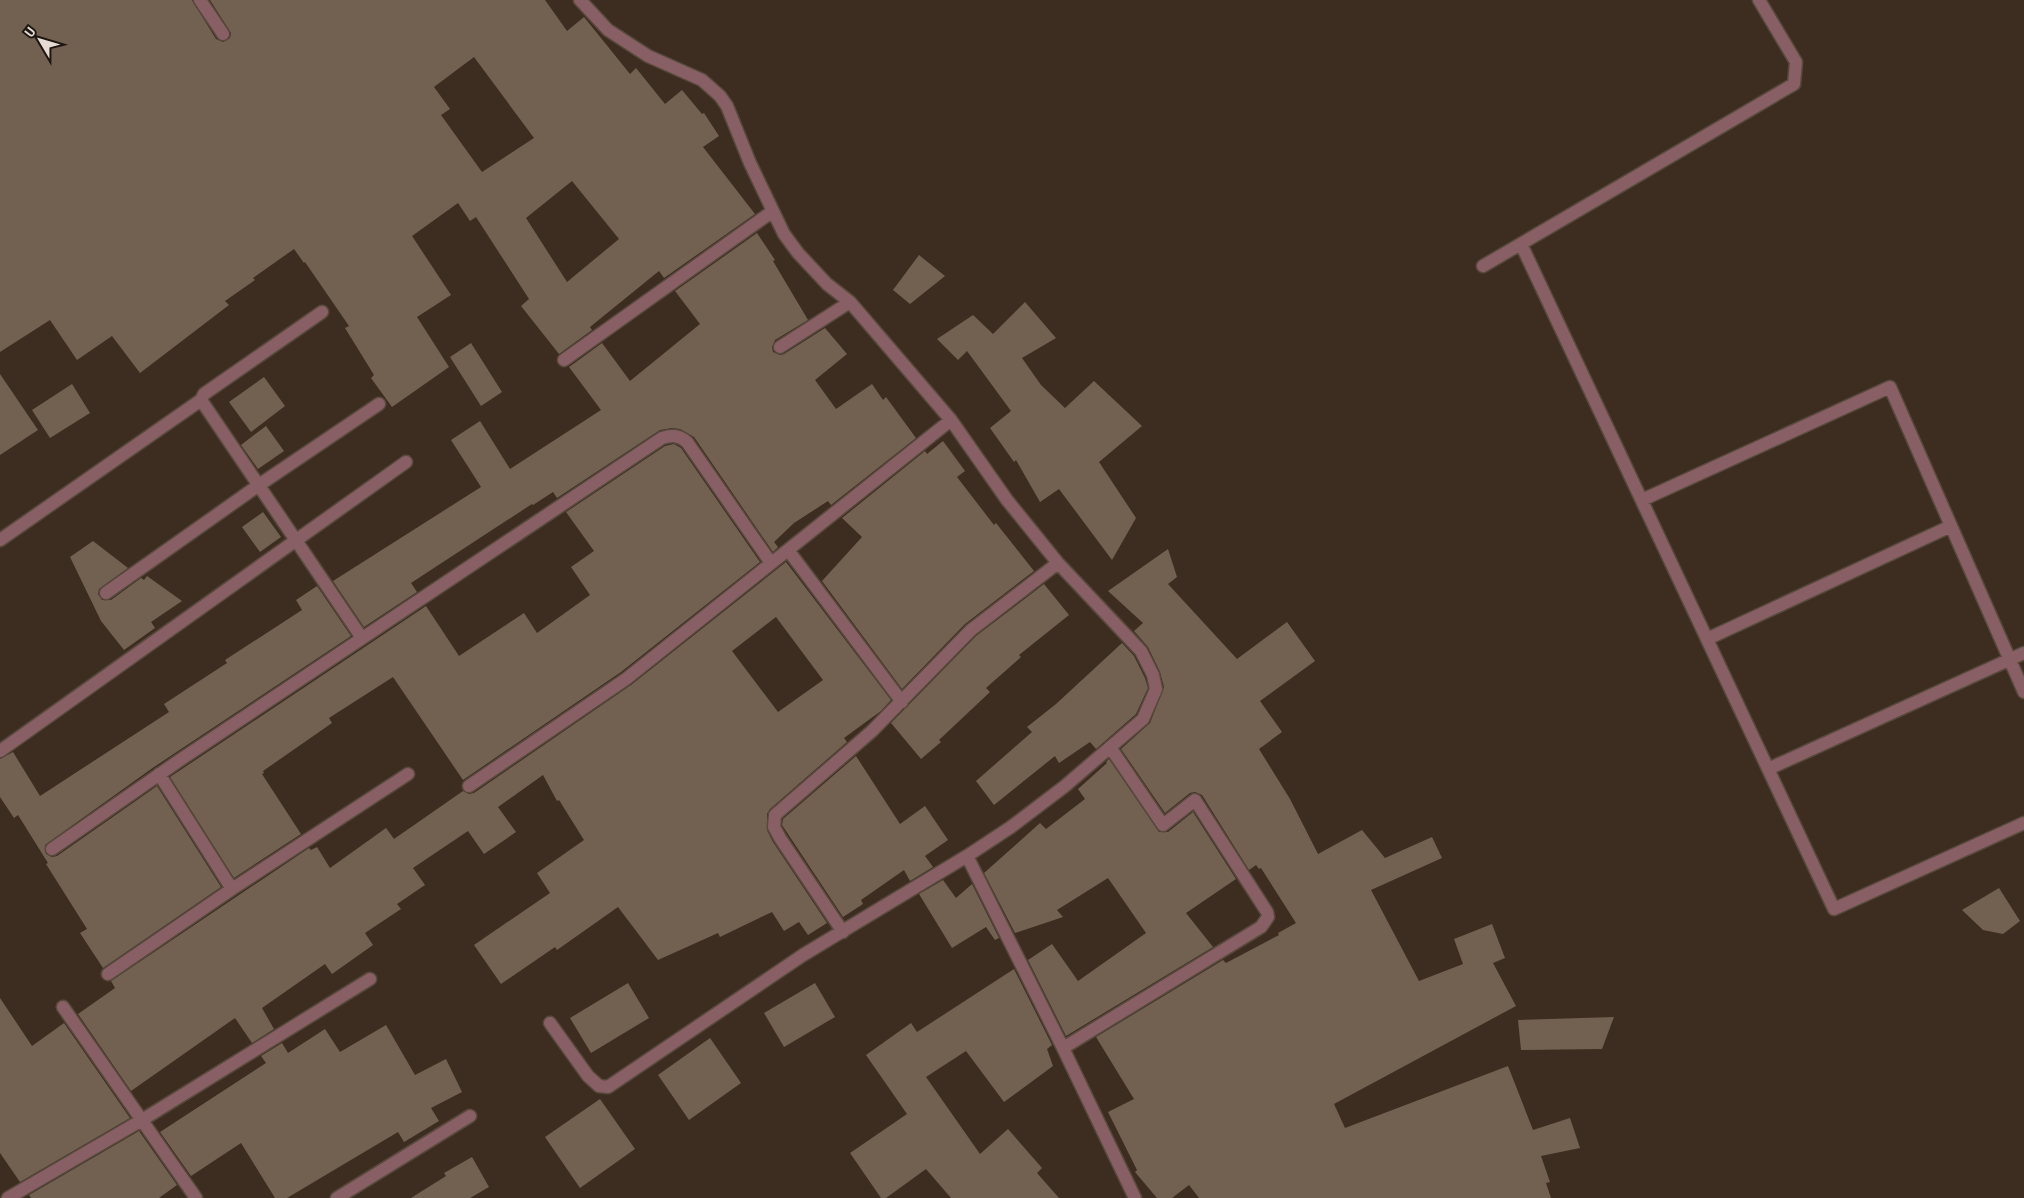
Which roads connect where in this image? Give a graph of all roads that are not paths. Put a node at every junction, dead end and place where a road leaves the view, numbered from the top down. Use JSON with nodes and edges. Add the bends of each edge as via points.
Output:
{"nodes":[{"id":1,"x":200,"y":0,"type":"edge"},
{"id":2,"x":580,"y":0,"type":"edge"},
{"id":3,"x":1759,"y":0,"type":"edge"},
{"id":4,"x":223,"y":34,"type":"dead end"},
{"id":5,"x":773,"y":211,"type":"junction"},
{"id":6,"x":1521,"y":244,"type":"junction"},
{"id":7,"x":1483,"y":266,"type":"dead end"},
{"id":8,"x":850,"y":302,"type":"junction"},
{"id":9,"x":322,"y":312,"type":"dead end"},
{"id":10,"x":780,"y":347,"type":"dead end"},
{"id":11,"x":564,"y":360,"type":"dead end"},
{"id":12,"x":201,"y":400,"type":"junction"},
{"id":13,"x":379,"y":404,"type":"dead end"},
{"id":14,"x":950,"y":420,"type":"junction"},
{"id":15,"x":406,"y":462,"type":"dead end"},
{"id":16,"x":259,"y":485,"type":"junction"},
{"id":17,"x":1642,"y":500,"type":"junction"},
{"id":18,"x":1951,"y":526,"type":"junction"},
{"id":19,"x":0,"y":540,"type":"edge"},
{"id":20,"x":295,"y":540,"type":"junction"},
{"id":21,"x":788,"y":550,"type":"junction"},
{"id":22,"x":771,"y":563,"type":"junction"},
{"id":23,"x":1058,"y":564,"type":"junction"},
{"id":24,"x":106,"y":593,"type":"dead end"},
{"id":25,"x":362,"y":638,"type":"junction"},
{"id":26,"x":1707,"y":639,"type":"junction"},
{"id":27,"x":2024,"y":654,"type":"edge"},
{"id":28,"x":2010,"y":660,"type":"junction"},
{"id":29,"x":2024,"y":692,"type":"edge"},
{"id":30,"x":902,"y":702,"type":"junction"},
{"id":31,"x":1110,"y":747,"type":"junction"},
{"id":32,"x":0,"y":751,"type":"edge"},
{"id":33,"x":1768,"y":770,"type":"junction"},
{"id":34,"x":159,"y":774,"type":"junction"},
{"id":35,"x":408,"y":774,"type":"dead end"},
{"id":36,"x":469,"y":786,"type":"dead end"},
{"id":37,"x":2024,"y":824,"type":"edge"},
{"id":38,"x":52,"y":849,"type":"dead end"},
{"id":39,"x":968,"y":856,"type":"junction"},
{"id":40,"x":232,"y":889,"type":"junction"},
{"id":41,"x":843,"y":932,"type":"junction"},
{"id":42,"x":108,"y":974,"type":"dead end"},
{"id":43,"x":370,"y":979,"type":"dead end"},
{"id":44,"x":63,"y":1007,"type":"dead end"},
{"id":45,"x":550,"y":1022,"type":"dead end"},
{"id":46,"x":1063,"y":1048,"type":"junction"},
{"id":47,"x":470,"y":1116,"type":"dead end"},
{"id":48,"x":142,"y":1120,"type":"junction"},
{"id":49,"x":1131,"y":1196,"type":"edge"},
{"id":50,"x":8,"y":1198,"type":"edge"},
{"id":51,"x":196,"y":1198,"type":"edge"},
{"id":52,"x":337,"y":1198,"type":"edge"}],
"edges":[{"from":1,"to":4,"type":"street"},
{"from":2,"to":5,"type":"street","via":[[608,30],[648,56],[702,80],[720,96]]},
{"from":3,"to":6,"type":"street","via":[[1796,62],[1794,84]]},
{"from":5,"to":8,"type":"street","via":[[784,234],[804,260]]},
{"from":5,"to":11,"type":"street"},
{"from":6,"to":7,"type":"street"},
{"from":6,"to":17,"type":"street"},
{"from":8,"to":10,"type":"street"},
{"from":8,"to":14,"type":"street"},
{"from":9,"to":12,"type":"street","via":[[204,394]]},
{"from":12,"to":16,"type":"street"},
{"from":12,"to":19,"type":"street"},
{"from":13,"to":16,"type":"street"},
{"from":14,"to":21,"type":"street"},
{"from":14,"to":23,"type":"street"},
{"from":15,"to":20,"type":"street"},
{"from":16,"to":20,"type":"street"},
{"from":16,"to":24,"type":"street"},
{"from":17,"to":18,"type":"street","via":[[1890,387]]},
{"from":17,"to":26,"type":"street"},
{"from":18,"to":26,"type":"street"},
{"from":18,"to":28,"type":"street"},
{"from":20,"to":25,"type":"street"},
{"from":20,"to":32,"type":"street"},
{"from":21,"to":22,"type":"street"},
{"from":21,"to":30,"type":"street"},
{"from":22,"to":25,"type":"street","via":[[688,442],[670,436],[662,438]]},
{"from":22,"to":36,"type":"street","via":[[626,679]]},
{"from":23,"to":30,"type":"street","via":[[971,630]]},
{"from":23,"to":31,"type":"street","via":[[1141,651],[1154,675],[1156,689],[1143,719]]},
{"from":25,"to":34,"type":"street"},
{"from":26,"to":33,"type":"street"},
{"from":27,"to":28,"type":"street"},
{"from":28,"to":29,"type":"street"},
{"from":28,"to":33,"type":"street"},
{"from":30,"to":41,"type":"street","via":[[775,816],[774,827],[780,838]]},
{"from":31,"to":39,"type":"street","via":[[1066,786]]},
{"from":31,"to":46,"type":"street","via":[[1163,825],[1195,800],[1268,917],[1261,927]]},
{"from":33,"to":37,"type":"street","via":[[1834,909]]},
{"from":34,"to":38,"type":"street"},
{"from":34,"to":40,"type":"street"},
{"from":35,"to":40,"type":"street"},
{"from":39,"to":41,"type":"street"},
{"from":39,"to":46,"type":"street"},
{"from":40,"to":42,"type":"street"},
{"from":41,"to":45,"type":"street","via":[[803,955],[608,1087],[599,1086],[588,1076]]},
{"from":43,"to":48,"type":"street"},
{"from":44,"to":48,"type":"street"},
{"from":46,"to":49,"type":"street"},
{"from":47,"to":52,"type":"street"},
{"from":48,"to":50,"type":"street"},
{"from":48,"to":51,"type":"street"}]}
